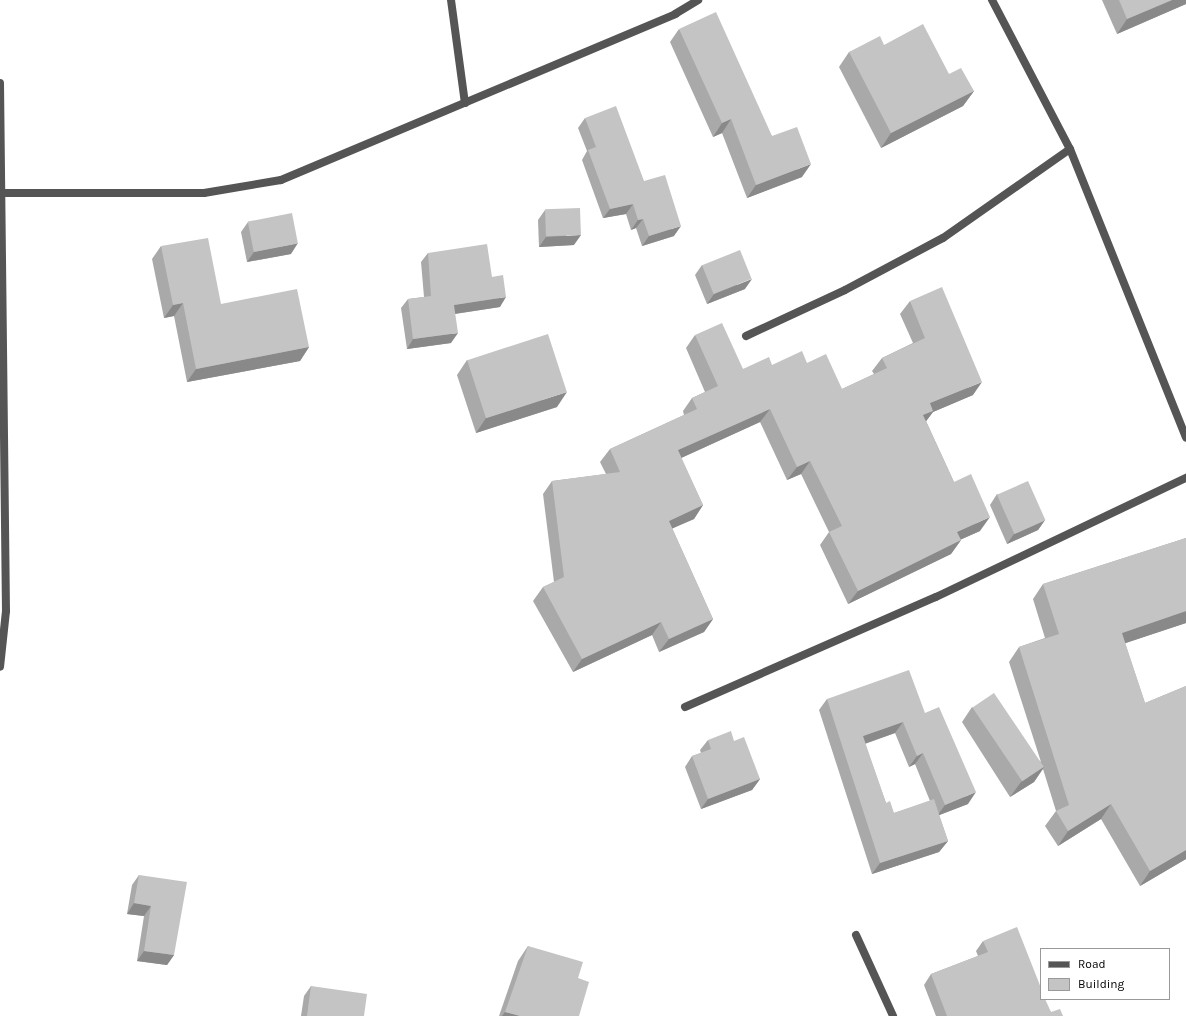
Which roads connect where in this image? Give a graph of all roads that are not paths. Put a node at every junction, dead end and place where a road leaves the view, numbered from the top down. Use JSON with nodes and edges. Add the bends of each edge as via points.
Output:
{"nodes":[{"id":1,"x":451,"y":0,"type":"edge"},
{"id":2,"x":698,"y":0,"type":"edge"},
{"id":3,"x":992,"y":0,"type":"edge"},
{"id":4,"x":0,"y":83,"type":"edge"},
{"id":5,"x":464,"y":103,"type":"junction"},
{"id":6,"x":1070,"y":149,"type":"junction"},
{"id":7,"x":4,"y":193,"type":"junction"},
{"id":8,"x":746,"y":336,"type":"dead end"},
{"id":9,"x":1186,"y":438,"type":"edge"},
{"id":10,"x":1186,"y":478,"type":"edge"},
{"id":11,"x":0,"y":667,"type":"edge"},
{"id":12,"x":685,"y":707,"type":"dead end"},
{"id":13,"x":856,"y":935,"type":"dead end"},
{"id":14,"x":893,"y":1016,"type":"edge"}],
"edges":[{"from":1,"to":5,"type":"street"},
{"from":2,"to":5,"type":"street","via":[[675,14]]},
{"from":3,"to":6,"type":"street"},
{"from":4,"to":7,"type":"street"},
{"from":5,"to":7,"type":"street","via":[[281,180],[204,193]]},
{"from":6,"to":8,"type":"street","via":[[943,238],[845,290]]},
{"from":6,"to":9,"type":"street"},
{"from":7,"to":11,"type":"street","via":[[6,612]]},
{"from":10,"to":12,"type":"street","via":[[936,597]]},
{"from":13,"to":14,"type":"street"}]}
